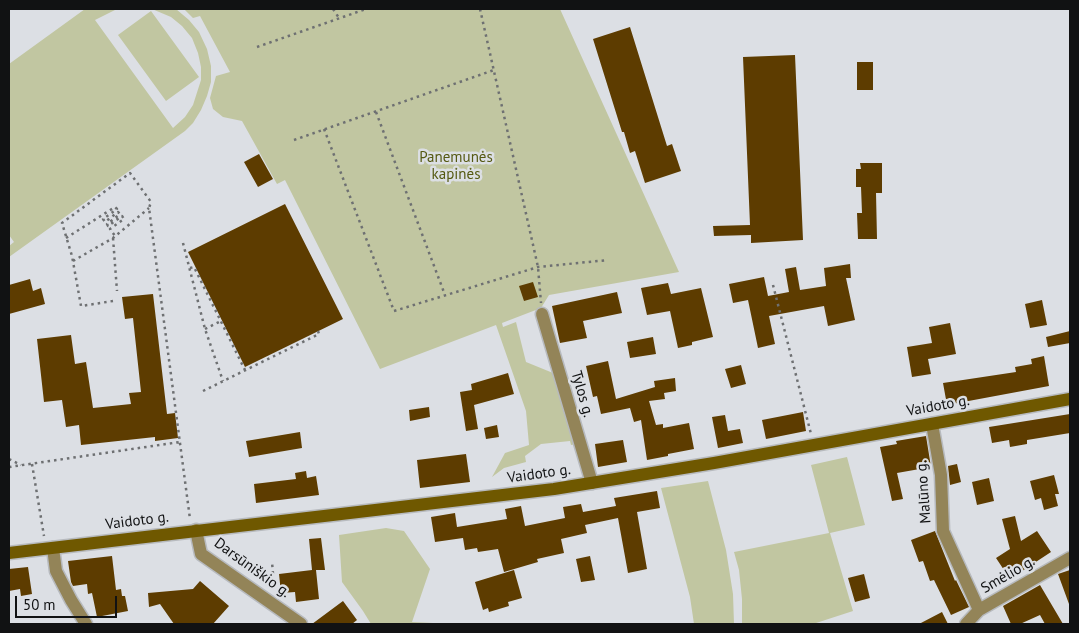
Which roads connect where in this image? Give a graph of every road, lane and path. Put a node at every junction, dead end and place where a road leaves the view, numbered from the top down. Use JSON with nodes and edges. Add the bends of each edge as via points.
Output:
{"nodes":[{"id":1,"x":333,"y":9,"type":"edge"},
{"id":2,"x":366,"y":9,"type":"edge"},
{"id":3,"x":480,"y":9,"type":"edge"},
{"id":4,"x":339,"y":18,"type":"junction"},
{"id":5,"x":257,"y":47,"type":"dead end"},
{"id":6,"x":494,"y":70,"type":"junction"},
{"id":7,"x":375,"y":111,"type":"junction"},
{"id":8,"x":324,"y":129,"type":"junction"},
{"id":9,"x":294,"y":140,"type":"dead end"},
{"id":10,"x":150,"y":208,"type":"junction"},
{"id":11,"x":114,"y":237,"type":"junction"},
{"id":12,"x":66,"y":238,"type":"junction"},
{"id":13,"x":183,"y":243,"type":"dead end"},
{"id":14,"x":608,"y":260,"type":"dead end"},
{"id":15,"x":73,"y":261,"type":"junction"},
{"id":16,"x":538,"y":267,"type":"junction"},
{"id":17,"x":190,"y":268,"type":"junction"},
{"id":18,"x":774,"y":285,"type":"dead end"},
{"id":19,"x":117,"y":291,"type":"dead end"},
{"id":20,"x":445,"y":295,"type":"junction"},
{"id":21,"x":113,"y":302,"type":"dead end"},
{"id":22,"x":542,"y":314,"type":"joint"},
{"id":23,"x":221,"y":321,"type":"junction"},
{"id":24,"x":205,"y":329,"type":"junction"},
{"id":25,"x":318,"y":331,"type":"dead end"},
{"id":26,"x":245,"y":370,"type":"junction"},
{"id":27,"x":223,"y":381,"type":"junction"},
{"id":28,"x":203,"y":390,"type":"dead end"},
{"id":29,"x":1070,"y":399,"type":"edge"},
{"id":30,"x":932,"y":424,"type":"junction"},
{"id":31,"x":175,"y":434,"type":"dead end"},
{"id":32,"x":179,"y":437,"type":"junction"},
{"id":33,"x":180,"y":442,"type":"junction"},
{"id":34,"x":814,"y":444,"type":"junction"},
{"id":35,"x":9,"y":459,"type":"edge"},
{"id":36,"x":32,"y":464,"type":"junction"},
{"id":37,"x":22,"y":466,"type":"junction"},
{"id":38,"x":9,"y":467,"type":"edge"},
{"id":39,"x":592,"y":483,"type":"junction"},
{"id":40,"x":194,"y":531,"type":"junction"},
{"id":41,"x":50,"y":549,"type":"junction"},
{"id":42,"x":9,"y":553,"type":"edge"},
{"id":43,"x":1070,"y":558,"type":"edge"},
{"id":44,"x":272,"y":562,"type":"dead end"},
{"id":45,"x":261,"y":596,"type":"junction"},
{"id":46,"x":979,"y":610,"type":"junction"},
{"id":47,"x":86,"y":624,"type":"edge"},
{"id":48,"x":301,"y":624,"type":"edge"},
{"id":49,"x":966,"y":624,"type":"edge"}],
"edges":[{"from":1,"to":4,"type":"path"},
{"from":2,"to":4,"type":"path"},
{"from":3,"to":6,"type":"path"},
{"from":4,"to":5,"type":"path"},
{"from":6,"to":7,"type":"path"},
{"from":6,"to":16,"type":"path"},
{"from":7,"to":8,"type":"path"},
{"from":7,"to":20,"type":"path"},
{"from":8,"to":9,"type":"path"},
{"from":8,"to":20,"type":"path","via":[[394,310]]},
{"from":10,"to":11,"type":"path"},
{"from":10,"to":12,"type":"path","via":[[150,202],[130,173],[62,223]]},
{"from":10,"to":32,"type":"path"},
{"from":11,"to":12,"type":"path","via":[[110,229],[124,219],[122,216],[108,226],[120,214],[118,212],[105,222],[103,219],[117,209],[115,207]]},
{"from":11,"to":15,"type":"path"},
{"from":11,"to":19,"type":"path"},
{"from":12,"to":15,"type":"path"},
{"from":13,"to":17,"type":"path"},
{"from":14,"to":16,"type":"path"},
{"from":15,"to":21,"type":"path","via":[[81,306]]},
{"from":16,"to":20,"type":"path"},
{"from":16,"to":22,"type":"path"},
{"from":17,"to":23,"type":"path","via":[[194,267]]},
{"from":17,"to":24,"type":"path"},
{"from":18,"to":34,"type":"path"},
{"from":22,"to":39,"type":"street","name":"Tylos g."},
{"from":23,"to":24,"type":"path"},
{"from":23,"to":26,"type":"path"},
{"from":24,"to":27,"type":"path"},
{"from":25,"to":26,"type":"path","via":[[319,334]]},
{"from":26,"to":27,"type":"path"},
{"from":27,"to":28,"type":"path"},
{"from":29,"to":30,"type":"main road","name":"Vaidoto g."},
{"from":30,"to":34,"type":"main road","name":"Vaidoto g."},
{"from":30,"to":46,"type":"street","name":"Malūno g.","via":[[941,475],[943,531]]},
{"from":31,"to":32,"type":"path"},
{"from":32,"to":33,"type":"path"},
{"from":33,"to":36,"type":"path"},
{"from":33,"to":40,"type":"path"},
{"from":34,"to":39,"type":"main road","name":"Vaidoto g."},
{"from":35,"to":37,"type":"path"},
{"from":36,"to":37,"type":"path"},
{"from":36,"to":41,"type":"path"},
{"from":37,"to":38,"type":"path"},
{"from":39,"to":40,"type":"main road","name":"Vaidoto g."},
{"from":40,"to":41,"type":"main road","name":"Vaidoto g."},
{"from":40,"to":45,"type":"street","name":"Darsūniškio g.","via":[[202,554]]},
{"from":41,"to":42,"type":"main road","name":"Vaidoto g."},
{"from":41,"to":47,"type":"street","via":[[56,571]]},
{"from":43,"to":46,"type":"street","name":"Smėlio g."},
{"from":44,"to":45,"type":"path","via":[[270,586]]},
{"from":45,"to":48,"type":"street","name":"Darsūniškio g."},
{"from":46,"to":49,"type":"street","name":"Smėlio g."}]}
